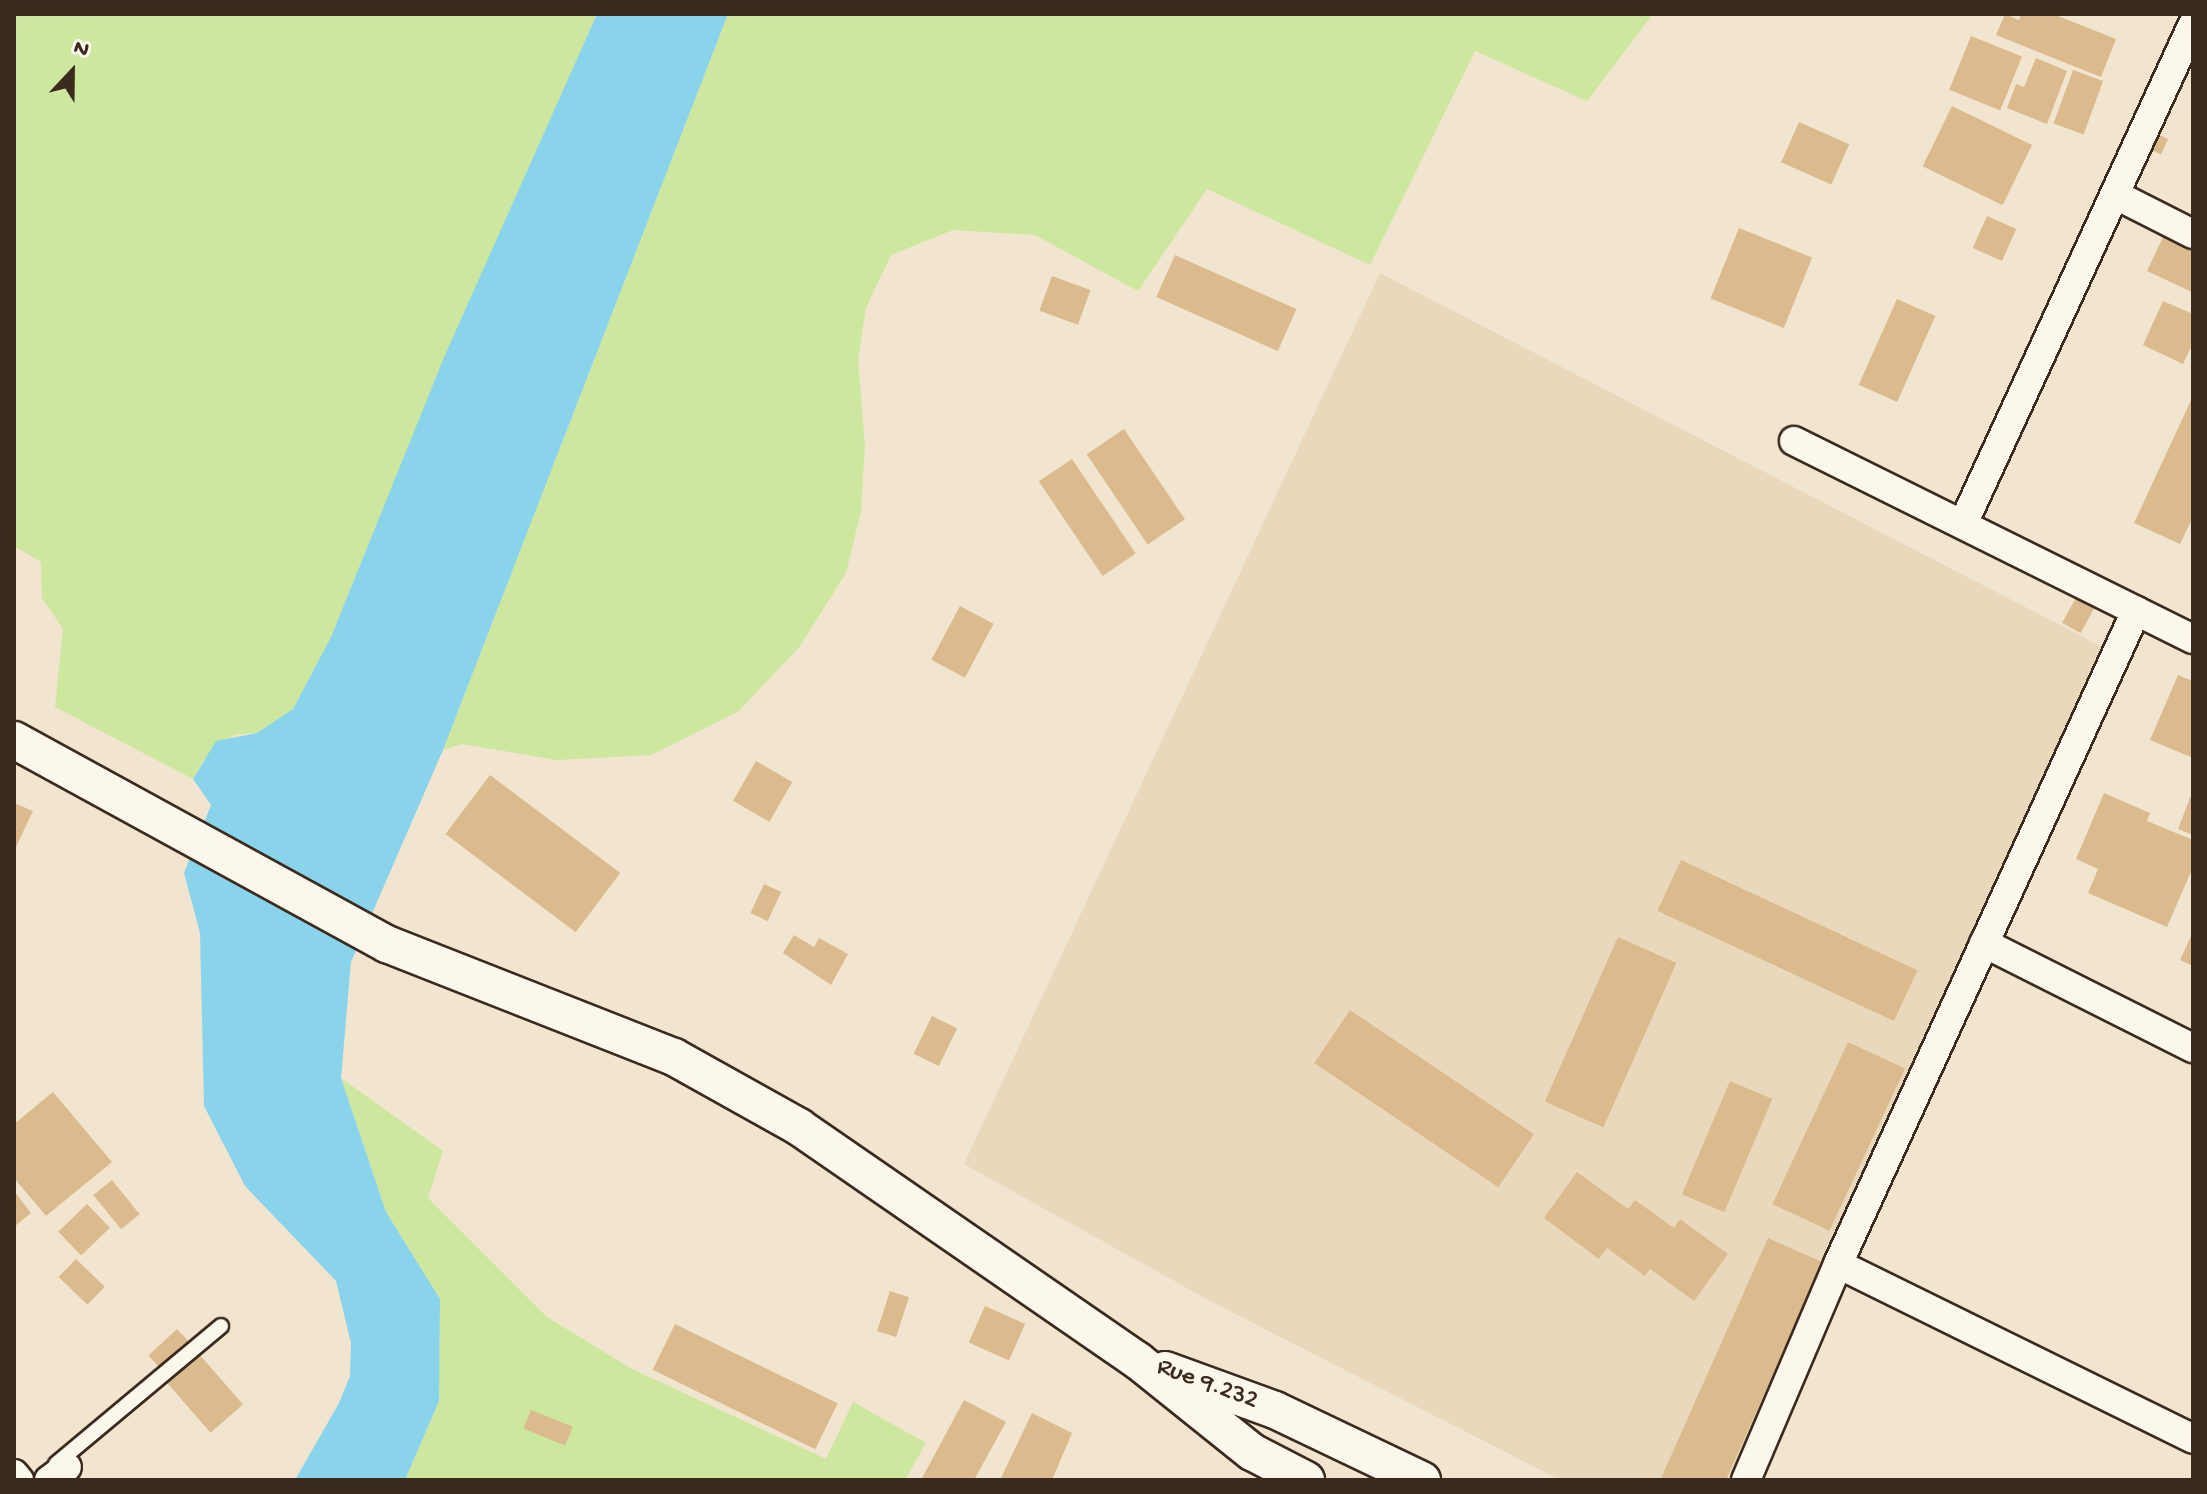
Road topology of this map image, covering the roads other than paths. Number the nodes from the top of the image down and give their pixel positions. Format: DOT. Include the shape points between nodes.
graph roads {
  1 [pos="2193,24"];
  2 [pos="2116,195"];
  3 [pos="2193,234"];
  4 [pos="1794,441"];
  5 [pos="1963,524"];
  6 [pos="2136,611"];
  7 [pos="2193,639"];
  8 [pos="14,740"];
  9 [pos="1984,943"];
  10 [pos="2193,1048"];
  11 [pos="1838,1264"];
  12 [pos="221,1326"];
  13 [pos="1137,1360"];
  14 [pos="2193,1439"];
  15 [pos="14,1474"];
  16 [pos="19,1480"];
  17 [pos="37,1480"];
  18 [pos="1306,1480"];
  19 [pos="1422,1480"];
  20 [pos="1746,1480"];
  1 -- 2 [label="street"];
  2 -- 3 [label="street"];
  2 -- 5 [label="street"];
  4 -- 5 [label="street"];
  5 -- 6 [label="street"];
  6 -- 7 [label="street"];
  6 -- 9 [label="street"];
  8 -- 13 [label="street" via="387,944 674,1057 799,1127"];
  9 -- 10 [label="street"];
  9 -- 11 [label="street"];
  11 -- 14 [label="street"];
  11 -- 20 [label="street"];
  12 -- 17 [label="lane"];
  13 -- 18 [label="street, Rue 9.232" via="1252,1452"];
  13 -- 19 [label="street, Rue 9.232" via="1275,1410"];
  15 -- 16 [label="street"];
}
